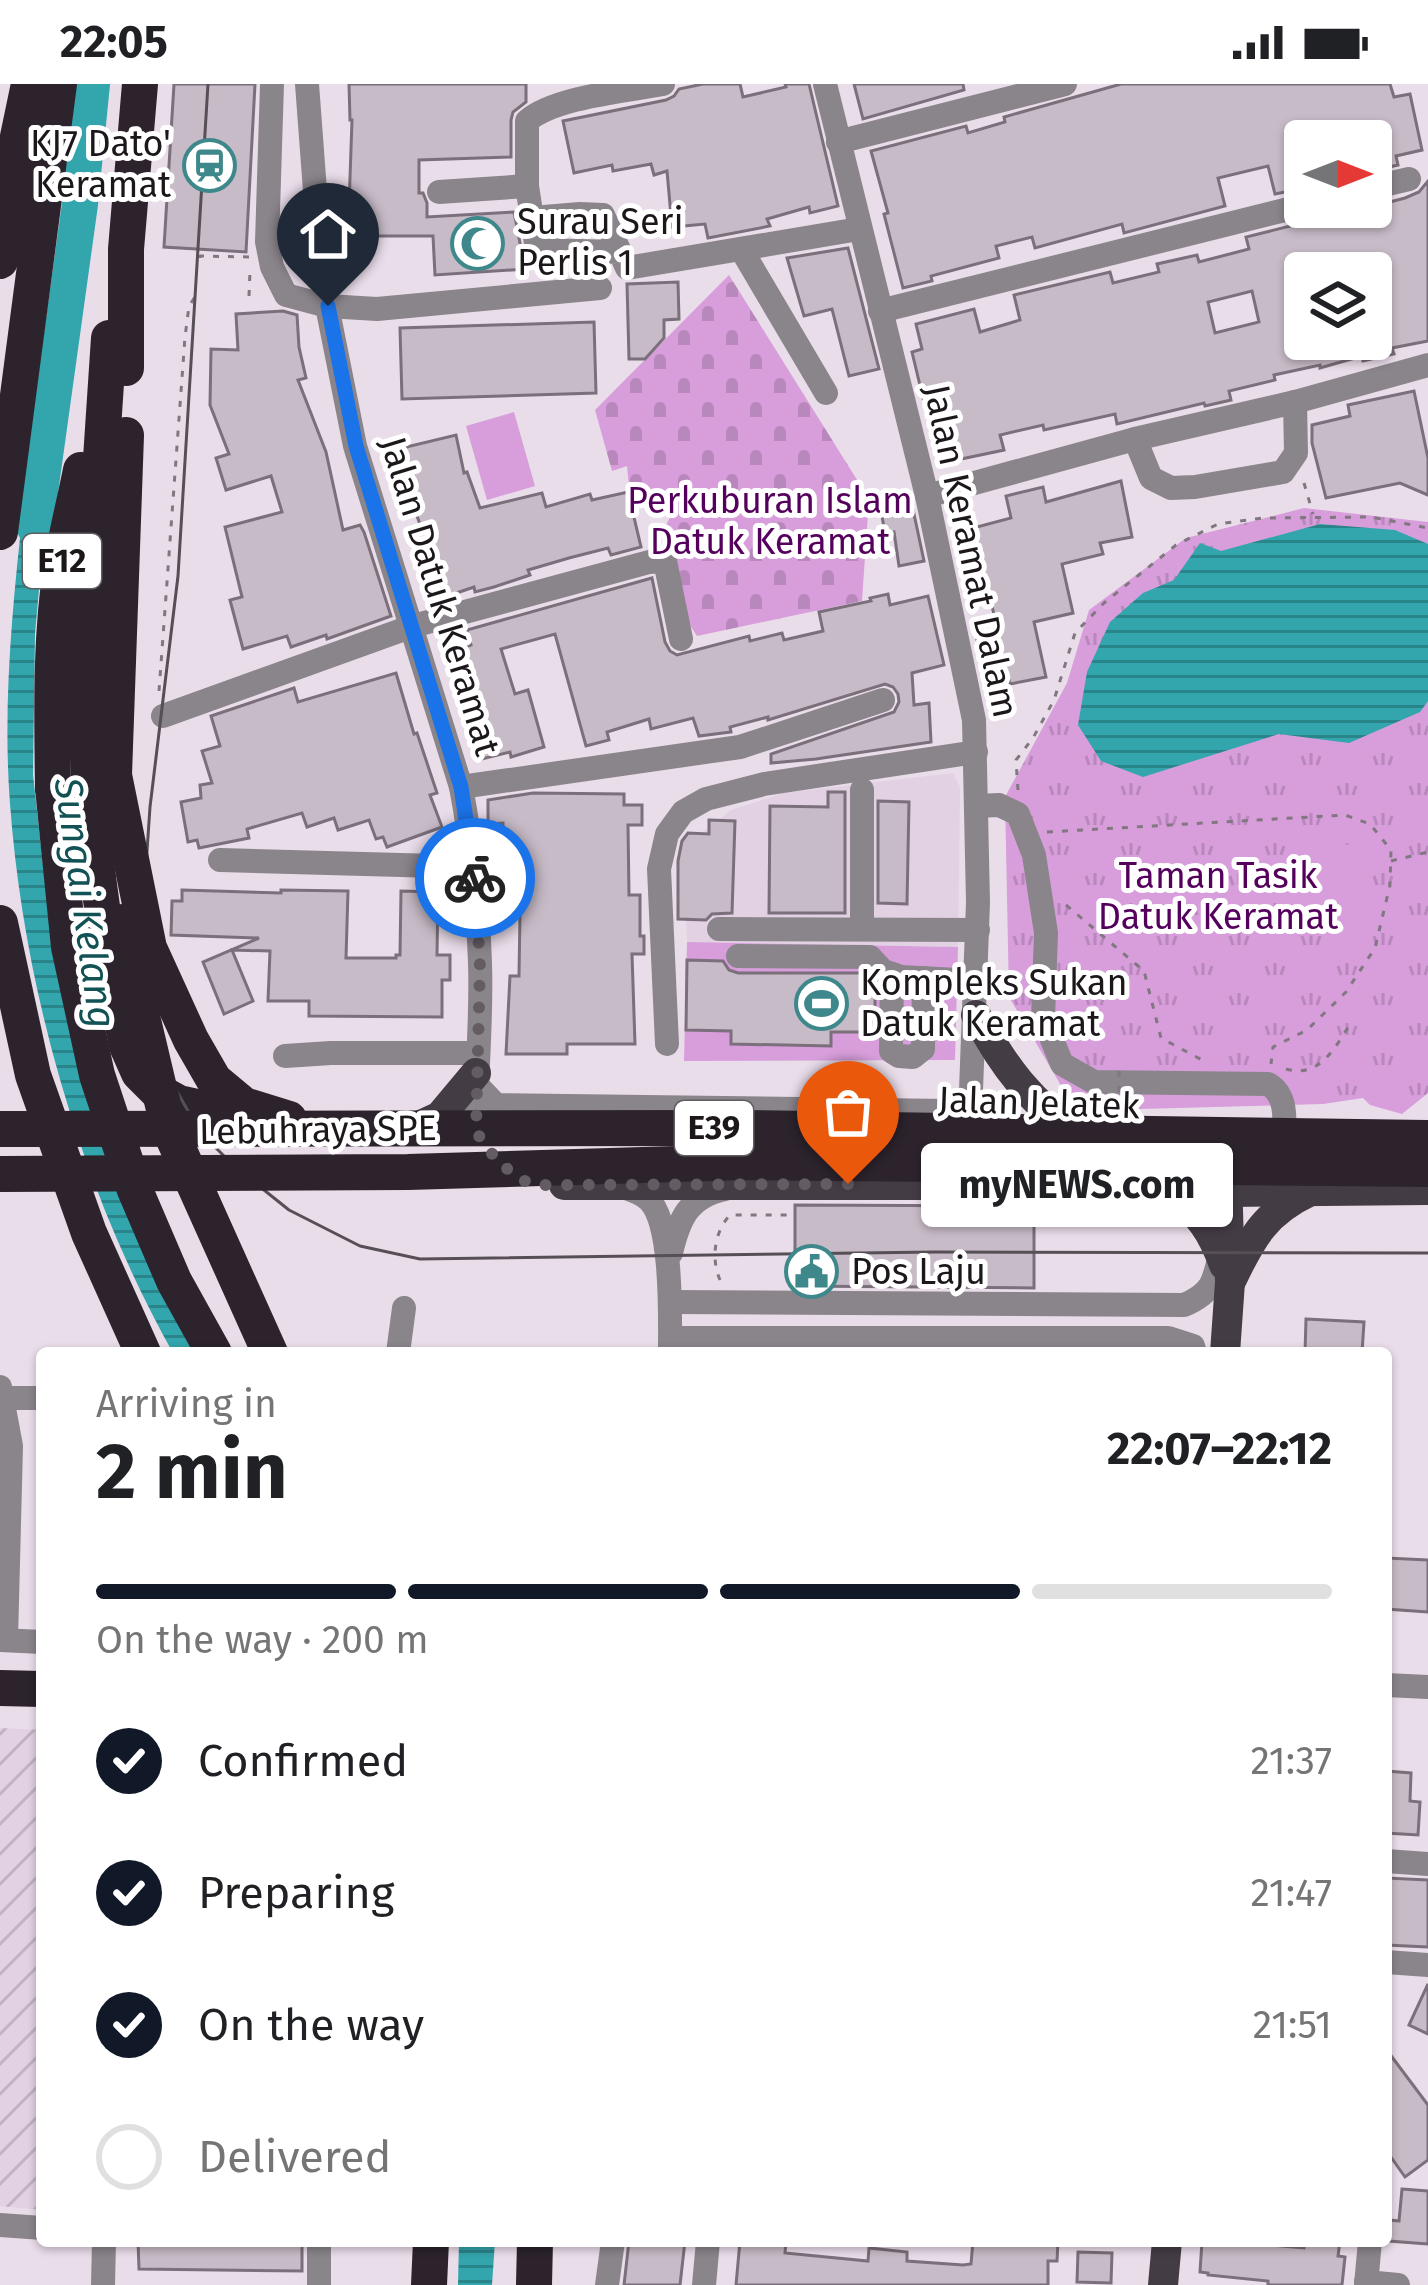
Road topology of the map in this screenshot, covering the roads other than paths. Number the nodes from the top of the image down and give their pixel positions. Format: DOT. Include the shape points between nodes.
graph roads {
  1 [pos="29,84"];
  2 [pos="59,84"];
  3 [pos="140,84"];
  4 [pos="272,84"];
  5 [pos="307,84"];
  6 [pos="539,84"];
  7 [pos="663,84"];
  8 [pos="825,84"];
  9 [pos="1065,84"];
  10 [pos="543,110"];
  11 [pos="54,136"];
  12 [pos="838,142"];
  13 [pos="1409,179"];
  14 [pos="1392,183"];
  15 [pos="527,185"];
  16 [pos="439,192"];
  17 [pos="1284,210"];
  18 [pos="532,218"];
  19 [pos="859,229"];
  20 [pos="126,249"];
  21 [pos="741,249"];
  22 [pos="624,260"];
  23 [pos="0,261"];
  24 [pos="601,288"];
  25 [pos="328,306"];
  26 [pos="880,310"];
  27 [pos="109,338"];
  28 [pos="1428,365"];
  29 [pos="0,386"];
  30 [pos="826,393"];
  31 [pos="1294,402"];
  32 [pos="1135,439"];
  33 [pos="927,496"];
  34 [pos="0,532"];
  35 [pos="413,626"];
  36 [pos="681,638"];
  37 [pos="883,700"];
  38 [pos="163,716"];
  39 [pos="740,747"];
  40 [pos="976,752"];
  41 [pos="114,775"];
  42 [pos="764,784"];
  43 [pos="461,787"];
  44 [pos="862,790"];
  45 [pos="977,806"];
  46 [pos="220,860"];
  47 [pos="474,868"];
  48 [pos="0,923"];
  49 [pos="719,929"];
  50 [pos="862,929"];
  51 [pos="978,930"];
  52 [pos="738,956"];
  53 [pos="892,974"];
  54 [pos="924,978"];
  55 [pos="976,981"];
  56 [pos="976,1015"];
  57 [pos="668,1045"];
  58 [pos="285,1056"];
  59 [pos="476,1070"];
  60 [pos="971,1093"];
  61 [pos="277,1124"];
  62 [pos="0,1127"];
  63 [pos="743,1128"];
  64 [pos="403,1131"];
  65 [pos="476,1131"];
  66 [pos="1428,1139"];
  67 [pos="969,1140"];
  68 [pos="1284,1144"];
  69 [pos="1188,1145"];
  70 [pos="1099,1146"];
  71 [pos="1428,1169"];
  72 [pos="408,1172"];
  73 [pos="0,1173"];
  74 [pos="615,1184"];
  75 [pos="745,1184"];
  76 [pos="532,1185"];
  77 [pos="967,1185"];
  78 [pos="1428,1190"];
  79 [pos="1172,1192"];
  80 [pos="1229,1192"];
  81 [pos="1309,1192"];
  82 [pos="0,1193"];
  83 [pos="668,1264"];
  84 [pos="1225,1268"];
  85 [pos="670,1302"];
  86 [pos="404,1308"];
  87 [pos="670,1346"];
  88 [pos="739,1346"];
  89 [pos="140,1347"];
  90 [pos="211,1347"];
  91 [pos="267,1347"];
  92 [pos="399,1347"];
  93 [pos="1193,1347"];
  94 [pos="1225,1347"];
  95 [pos="1,1394"];
  96 [pos="36,1397"];
  97 [pos="5,1550"];
  98 [pos="3,1640"];
  99 [pos="36,1642"];
  100 [pos="1392,1684"];
  101 [pos="1428,1687"];
  102 [pos="0,1688"];
  103 [pos="36,1689"];
  104 [pos="0,1711"];
  105 [pos="36,1712"];
  106 [pos="1392,1861"];
  107 [pos="1428,1864"];
  108 [pos="1392,1962"];
  109 [pos="1428,1965"];
  110 [pos="0,2225"];
  111 [pos="36,2228"];
  112 [pos="104,2247"];
  113 [pos="117,2247"];
  114 [pos="320,2247"];
  115 [pos="431,2247"];
  116 [pos="535,2247"];
  117 [pos="612,2247"];
  118 [pos="707,2247"];
  119 [pos="1166,2247"];
  120 [pos="1369,2247"];
  121 [pos="1366,2284"];
  122 [pos="103,2285"];
  123 [pos="117,2285"];
  124 [pos="319,2285"];
  125 [pos="429,2285"];
  126 [pos="533,2285"];
  127 [pos="607,2285"];
  128 [pos="704,2285"];
  129 [pos="1163,2285"];
  130 [pos="1398,2285"];
  1 -- 23 [label="highway"];
  2 -- 11 [label="highway, E12"];
  3 -- 20 [label="highway, E12"];
  4 -- 25 [label="street" via="272,267 286,295"];
  5 -- 25 [label="street, Jalan Datuk Keramat"];
  6 -- 10 [label="street"];
  7 -- 10 [label="street"];
  8 -- 12 [label="street, Jalan Keramat Dalam"];
  9 -- 12 [label="street"];
  10 -- 15 [label="street" via="527,121"];
  11 -- 29 [label="highway"];
  11 -- 34 [label="highway, E12"];
  12 -- 19 [label="street, Jalan Keramat Dalam"];
  13 -- 14 [label="street"];
  15 -- 16 [label="street"];
  15 -- 18 [label="street"];
  17 -- 26 [label="street"];
  18 -- 22 [label="street" via="537,250"];
  18 -- 22 [label="street" via="603,215"];
  19 -- 21 [label="street"];
  19 -- 26 [label="street, Jalan Keramat Dalam"];
  20 -- 27 [label="highway, E12"];
  20 -- 41 [label="highway"];
  21 -- 22 [label="street"];
  21 -- 30 [label="street"];
  24 -- 25 [label="street" via="377,309"];
  25 -- 35 [label="street, Jalan Datuk Keramat" via="356,446"];
  26 -- 33 [label="street, Jalan Keramat Dalam"];
  27 -- 61 [label="highway" via="85,700 92,833 127,1046 139,1073 179,1103"];
  27 -- 90 [label="highway, E12, bridge" via="56,614 53,788 69,947 135,1190"];
  28 -- 31 [label="street"];
  31 -- 32 [label="street"];
  31 -- 32 [label="street" via="1296,453 1283,472 1171,488 1151,478"];
  32 -- 33 [label="street"];
  33 -- 40 [label="street, Jalan Keramat Dalam"];
  35 -- 36 [label="street" via="664,562"];
  35 -- 38 [label="street"];
  35 -- 43 [label="street, Jalan Datuk Keramat"];
  37 -- 39 [label="street"];
  39 -- 42 [label="street"];
  39 -- 43 [label="street"];
  40 -- 42 [label="street"];
  40 -- 45 [label="street, Jalan Keramat Dalam"];
  41 -- 63 [label="highway, bridge" via="149,948 214,1080 244,1105 298,1121"];
  41 -- 91 [label="highway, bridge" via="124,937 168,1126"];
  42 -- 57 [label="street" via="706,799 667,834 659,869"];
  43 -- 47 [label="street, Jalan Datuk Keramat"];
  44 -- 50 [label="street"];
  45 -- 51 [label="street, Jalan Keramat Dalam"];
  45 -- 68 [label="street" via="1018,814 1036,867 1046,933 1043,1018 1062,1064 1094,1082 1268,1084 1282,1098"];
  46 -- 47 [label="street"];
  47 -- 59 [label="street, Jalan Datuk Keramat"];
  48 -- 89 [label="highway, bridge" via="33,1076 88,1233"];
  49 -- 50 [label="street"];
  50 -- 51 [label="street"];
  51 -- 55 [label="street, Jalan Keramat Dalam"];
  52 -- 53 [label="street" via="870,957"];
  53 -- 54 [label="street"];
  53 -- 54 [label="street" via="891,1051 899,1056 922,1049"];
  54 -- 55 [label="street"];
  55 -- 56 [label="street, Jalan Keramat Dalam"];
  56 -- 60 [label="street, Jalan Keramat Dalam"];
  56 -- 70 [label="main road" via="1024,1090"];
  58 -- 59 [label="street" via="331,1052"];
  59 -- 60 [label="street" via="496,1105 948,1111"];
  59 -- 64 [label="main road" via="440,1116"];
  59 -- 65 [label="street, Jalan Datuk Keramat"];
  60 -- 67 [label="street, Jalan Keramat Dalam"];
  61 -- 62 [label="main road, Jalan Jelatek, bridge"];
  61 -- 64 [label="main road, Jalan Jelatek"];
  62 -- 63 [label="highway, Lebuhraya SPE / E39, bridge"];
  63 -- 66 [label="highway, Lebuhraya SPE / E39, bridge"];
  64 -- 65 [label="main road, Jalan Jelatek"];
  65 -- 67 [label="main road, Jalan Jelatek"];
  65 -- 76 [label="main road" via="507,1172"];
  66 -- 68 [label="main road, Jalan Jelatek"];
  67 -- 70 [label="main road, Jalan Jelatek"];
  67 -- 77 [label="street, Jalan Keramat Dalam"];
  68 -- 69 [label="main road, Jalan Jelatek"];
  69 -- 70 [label="main road, Jalan Jelatek"];
  69 -- 80 [label="main road" via="1219,1161"];
  71 -- 72 [label="highway, Lebuhraya SPE / E39, bridge" via="744,1162"];
  72 -- 73 [label="highway, Lebuhraya SPE / E39, bridge"];
  72 -- 82 [label="highway, bridge"];
  73 -- 76 [label="main road, bridge"];
  74 -- 75 [label="main road"];
  74 -- 76 [label="main road"];
  74 -- 83 [label="street" via="656,1210"];
  75 -- 77 [label="main road"];
  75 -- 83 [label="street" via="710,1192 684,1211"];
  77 -- 79 [label="main road"];
  78 -- 81 [label="main road"];
  79 -- 80 [label="main road"];
  79 -- 84 [label="main road" via="1202,1218"];
  80 -- 81 [label="main road"];
  80 -- 84 [label="main road"];
  81 -- 84 [label="main road" via="1268,1217"];
  83 -- 85 [label="street"];
  84 -- 85 [label="street" via="1203,1297 1184,1305"];
  84 -- 94 [label="main road"];
  85 -- 87 [label="street"];
  86 -- 92 [label="street"];
  87 -- 88 [label="street"];
  88 -- 93 [label="street" via="1168,1338"];
  95 -- 96 [label="street"];
  95 -- 97 [label="street" via="10,1446"];
  97 -- 98 [label="street"];
  98 -- 99 [label="street"];
  100 -- 101 [label="street"];
  102 -- 103 [label="highway"];
  104 -- 105 [label="highway"];
  106 -- 107 [label="street"];
  108 -- 109 [label="street"];
  110 -- 111 [label="street"];
  112 -- 122 [label="street"];
  113 -- 123 [label="street"];
  114 -- 124 [label="street"];
  115 -- 125 [label="highway"];
  116 -- 126 [label="highway"];
  117 -- 127 [label="street"];
  118 -- 128 [label="street"];
  119 -- 129 [label="main road"];
  120 -- 121 [label="street"];
  121 -- 130 [label="street"];
}
